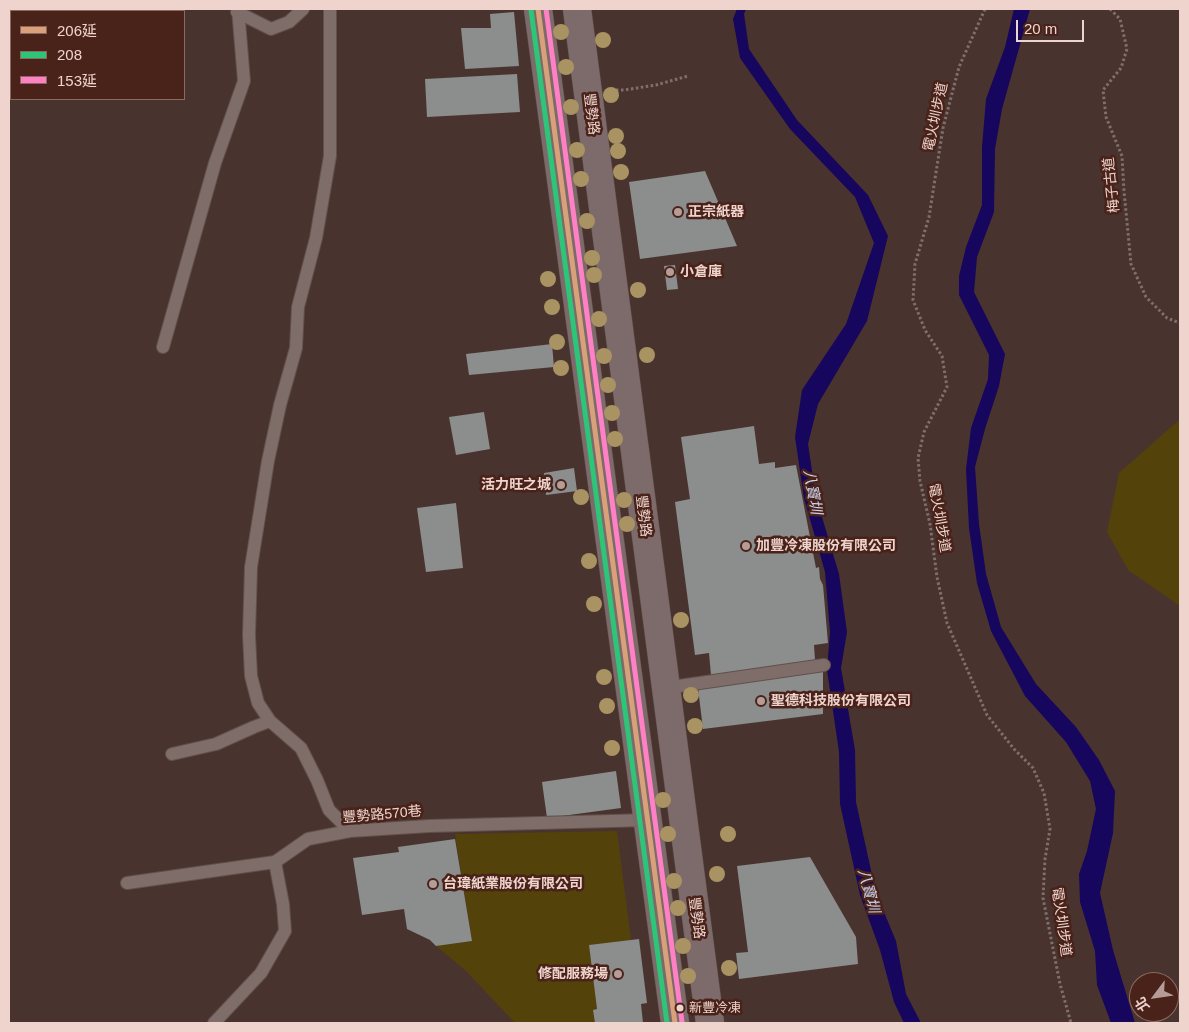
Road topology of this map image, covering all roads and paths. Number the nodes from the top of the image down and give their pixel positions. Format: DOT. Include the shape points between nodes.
graph roads {
  1 [pos="303,9"];
  2 [pos="330,9"];
  3 [pos="538,9"];
  4 [pos="577,9"];
  5 [pos="985,9"];
  6 [pos="1110,9"];
  7 [pos="238,10"];
  8 [pos="688,76"];
  9 [pos="610,90"];
  10 [pos="1180,323"];
  11 [pos="163,347"];
  12 [pos="824,665"];
  13 [pos="665,688"];
  14 [pos="270,722"];
  15 [pos="172,754"];
  16 [pos="648,820"];
  17 [pos="350,831"];
  18 [pos="275,862"];
  19 [pos="127,883"];
  20 [pos="214,1023"];
  21 [pos="675,1023"];
  22 [pos="710,1023"];
  23 [pos="1071,1023"];
  1 -- 7 [label="lane" via="289,22 271,29"];
  2 -- 14 [label="lane" via="330,156 316,238 298,307 296,348 274,433 250,567 251,676 258,702"];
  3 -- 16 [label="main road"];
  4 -- 13 [label="main road, 豐勢路"];
  5 -- 23 [label="path, 電火圳步道" via="959,67 942,128 929,217 915,264 913,300 924,330 942,356 948,387 924,432 918,458 947,623 987,715 1033,768 1044,793 1050,829 1043,898"];
  6 -- 10 [label="path, 梅子古道" via="1120,19 1127,49 1121,68 1103,90 1106,117 1122,156 1131,264 1146,298 1167,318"];
  7 -- 11 [label="lane" via="244,81 215,163"];
  8 -- 9 [label="path" via="656,85"];
  12 -- 13 [label="lane"];
  13 -- 22 [label="main road, 豐勢路"];
  14 -- 15 [label="lane" via="216,744"];
  14 -- 17 [label="lane" via="301,748 329,810"];
  16 -- 17 [label="lane, 豐勢路570巷"];
  16 -- 21 [label="main road"];
  17 -- 18 [label="lane, 豐勢路570巷" via="308,839"];
  18 -- 19 [label="lane, 豐勢路570巷"];
  18 -- 20 [label="lane" via="285,931 261,973"];
}
